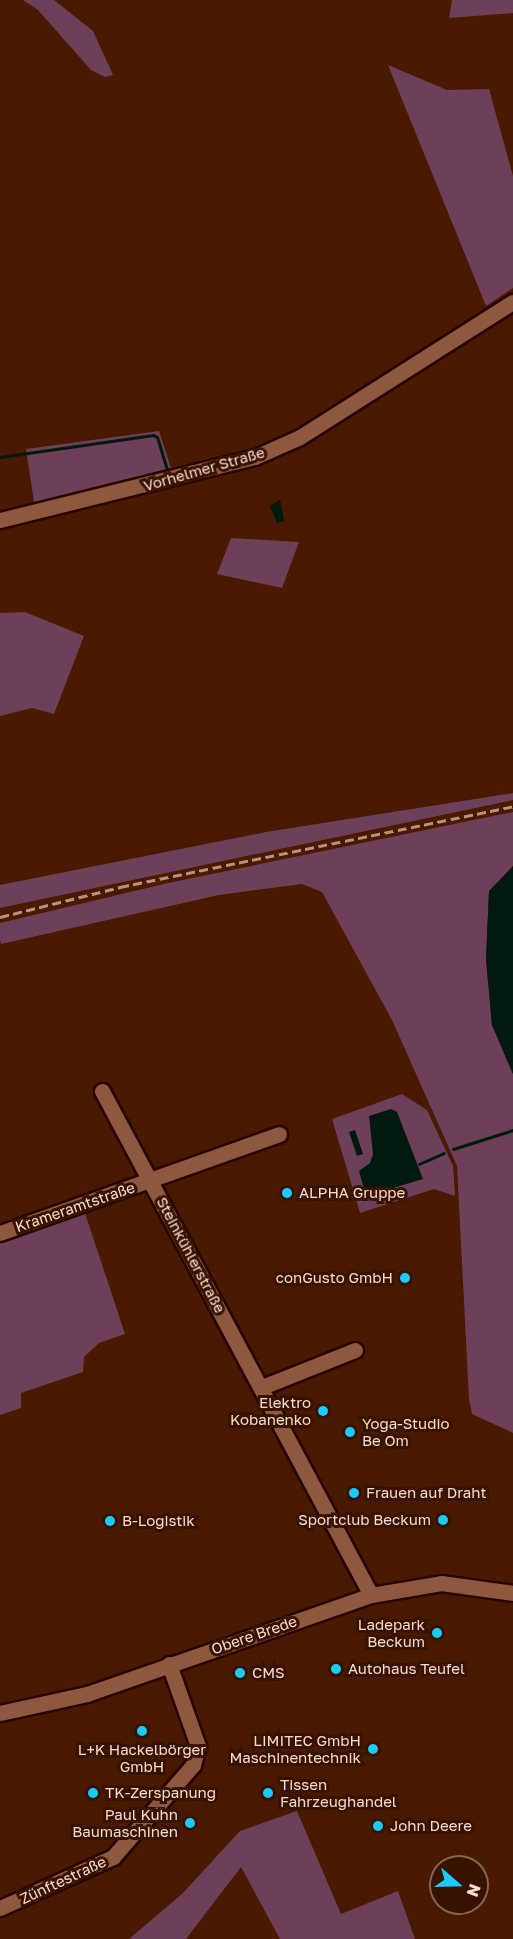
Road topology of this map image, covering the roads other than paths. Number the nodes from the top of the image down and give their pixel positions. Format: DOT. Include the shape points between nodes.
graph roads {
  1 [pos="513,302"];
  2 [pos="0,520"];
  3 [pos="102,1091"];
  4 [pos="279,1134"];
  5 [pos="151,1181"];
  6 [pos="0,1233"];
  7 [pos="355,1350"];
  8 [pos="262,1387"];
  9 [pos="513,1593"];
  10 [pos="370,1595"];
  11 [pos="169,1664"];
  12 [pos="0,1713"];
  13 [pos="0,1908"];
  1 -- 2 [label="street, Vorhelmer Straße" via="300,437 255,457"];
  3 -- 5 [label="street"];
  4 -- 5 [label="street, Steinkühlerstraße"];
  5 -- 6 [label="street, Krameramtstraße"];
  5 -- 8 [label="street, Steinkühlerstraße"];
  7 -- 8 [label="street"];
  8 -- 10 [label="street, Steinkühlerstraße"];
  9 -- 10 [label="street, Obere Brede" via="441,1583"];
  10 -- 11 [label="street, Obere Brede"];
  11 -- 12 [label="street, Obere Brede" via="52,1704"];
  11 -- 13 [label="street, Zünftestraße" via="198,1746 193,1765 113,1857"];
}
